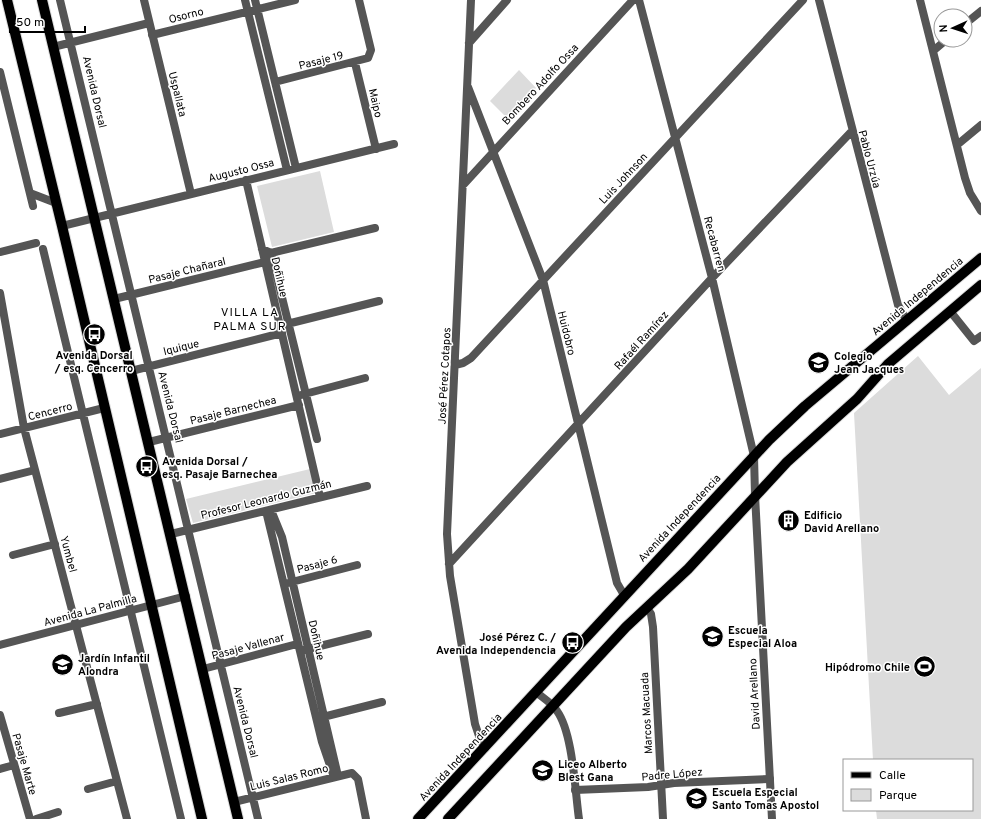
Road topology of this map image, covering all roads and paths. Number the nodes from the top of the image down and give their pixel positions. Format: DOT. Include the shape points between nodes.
graph roads {
  1 [pos="7,0"];
  2 [pos="42,0"];
  3 [pos="60,0"];
  4 [pos="144,0"];
  5 [pos="245,0"];
  6 [pos="255,0"];
  7 [pos="295,0"];
  8 [pos="359,0"];
  9 [pos="470,0"];
  10 [pos="507,0"];
  11 [pos="633,0"];
  12 [pos="639,0"];
  13 [pos="803,0"];
  14 [pos="819,0"];
  15 [pos="920,0"];
  16 [pos="257,9"];
  17 [pos="248,11"];
  18 [pos="981,11"];
  19 [pos="973,18"];
  20 [pos="149,23"];
  21 [pos="152,35"];
  22 [pos="70,43"];
  23 [pos="469,43"];
  24 [pos="54,47"];
  25 [pos="937,48"];
  26 [pos="933,51"];
  27 [pos="355,63"];
  28 [pos="0,72"];
  29 [pos="275,82"];
  30 [pos="467,83"];
  31 [pos="981,125"];
  32 [pos="852,131"];
  33 [pos="676,137"];
  34 [pos="394,144"];
  35 [pos="957,145"];
  36 [pos="376,149"];
  37 [pos="493,152"];
  38 [pos="296,168"];
  39 [pos="287,170"];
  40 [pos="246,180"];
  41 [pos="464,184"];
  42 [pos="30,193"];
  43 [pos="191,194"];
  44 [pos="56,203"];
  45 [pos="33,206"];
  46 [pos="981,211"];
  47 [pos="111,213"];
  48 [pos="94,217"];
  49 [pos="62,226"];
  50 [pos="375,228"];
  51 [pos="36,243"];
  52 [pos="43,248"];
  53 [pos="262,249"];
  54 [pos="0,252"];
  55 [pos="271,253"];
  56 [pos="981,258"];
  57 [pos="266,262"];
  58 [pos="712,278"];
  59 [pos="543,280"];
  60 [pos="981,285"];
  61 [pos="0,293"];
  62 [pos="130,295"];
  63 [pos="114,299"];
  64 [pos="379,300"];
  65 [pos="950,311"];
  66 [pos="907,321"];
  67 [pos="284,327"];
  68 [pos="978,338"];
  69 [pos="455,365"];
  70 [pos="149,366"];
  71 [pos="132,371"];
  72 [pos="364,378"];
  73 [pos="306,394"];
  74 [pos="297,396"];
  75 [pos="298,405"];
  76 [pos="104,408"];
  77 [pos="84,414"];
  78 [pos="578,425"];
  79 [pos="24,428"];
  80 [pos="0,434"];
  81 [pos="166,438"];
  82 [pos="317,439"];
  83 [pos="149,442"];
  84 [pos="754,456"];
  85 [pos="35,470"];
  86 [pos="0,478"];
  87 [pos="367,486"];
  88 [pos="754,496"];
  89 [pos="320,498"];
  90 [pos="268,510"];
  91 [pos="188,530"];
  92 [pos="171,534"];
  93 [pos="55,544"];
  94 [pos="13,554"];
  95 [pos="449,564"];
  96 [pos="357,565"];
  97 [pos="292,582"];
  98 [pos="283,585"];
  99 [pos="624,595"];
  100 [pos="186,596"];
  101 [pos="152,605"];
  102 [pos="647,608"];
  103 [pos="131,611"];
  104 [pos="76,625"];
  105 [pos="368,634"];
  106 [pos="0,645"];
  107 [pos="298,648"];
  108 [pos="308,649"];
  109 [pos="220,664"];
  110 [pos="203,669"];
  111 [pos="536,692"];
  112 [pos="382,702"];
  113 [pos="97,704"];
  114 [pos="553,706"];
  115 [pos="60,713"];
  116 [pos="0,715"];
  117 [pos="320,718"];
  118 [pos="485,748"];
  119 [pos="14,765"];
  120 [pos="0,769"];
  121 [pos="336,776"];
  122 [pos="770,779"];
  123 [pos="117,781"];
  124 [pos="661,785"];
  125 [pos="88,789"];
  126 [pos="575,790"];
  127 [pos="252,797"];
  128 [pos="234,802"];
  129 [pos="58,812"];
  130 [pos="30,819"];
  131 [pos="36,819"];
  132 [pos="127,819"];
  133 [pos="181,819"];
  134 [pos="202,819"];
  135 [pos="238,819"];
  136 [pos="258,819"];
  137 [pos="366,819"];
  138 [pos="418,819"];
  139 [pos="448,819"];
  140 [pos="579,819"];
  141 [pos="663,819"];
  142 [pos="772,819"];
  1 -- 44 [label="main road"];
  2 -- 24 [label="main road"];
  3 -- 22 [label="street, Avenida Dorsal"];
  4 -- 20 [label="street, Uspallata"];
  5 -- 17 [label="street"];
  6 -- 16 [label="street"];
  7 -- 16 [label="street, Osorno"];
  8 -- 27 [label="street, Pasaje 19" via="371,50 367,59"];
  9 -- 23 [label="street, José Pérez Cotapos"];
  10 -- 23 [label="street"];
  11 -- 37 [label="street, Bombero Adolfo Ossa"];
  12 -- 33 [label="street, Recabarren"];
  13 -- 33 [label="street, Luis Johnson"];
  14 -- 32 [label="street, Pablo Urzúa"];
  15 -- 26 [label="street"];
  16 -- 17 [label="street, Osorno"];
  16 -- 29 [label="street"];
  17 -- 21 [label="street, Osorno"];
  17 -- 39 [label="street"];
  18 -- 19 [label="street"];
  20 -- 21 [label="street, Uspallata"];
  20 -- 22 [label="street"];
  21 -- 43 [label="street, Uspallata"];
  22 -- 24 [label="street"];
  22 -- 47 [label="street, Avenida Dorsal"];
  23 -- 30 [label="street, José Pérez Cotapos"];
  24 -- 48 [label="main road"];
  25 -- 26 [label="street"];
  26 -- 35 [label="street"];
  27 -- 29 [label="street, Pasaje 19"];
  27 -- 36 [label="street, Maipo"];
  28 -- 42 [label="street"];
  29 -- 38 [label="street"];
  30 -- 37 [label="street, Huidobro"];
  30 -- 41 [label="street, José Pérez Cotapos"];
  31 -- 35 [label="street"];
  32 -- 58 [label="street, Rafaél Ramírez"];
  32 -- 66 [label="street, Pablo Urzúa" via="898,305"];
  33 -- 58 [label="street, Recabarren"];
  33 -- 59 [label="street, Luis Johnson"];
  34 -- 36 [label="street, Augusto Ossa"];
  35 -- 46 [label="street" via="970,193"];
  36 -- 38 [label="street, Augusto Ossa"];
  37 -- 41 [label="street, Bombero Adolfo Ossa"];
  37 -- 59 [label="street, Huidobro"];
  38 -- 39 [label="street, Augusto Ossa"];
  39 -- 40 [label="street, Augusto Ossa"];
  40 -- 43 [label="street, Augusto Ossa"];
  40 -- 53 [label="street, Doñihue"];
  41 -- 69 [label="street, José Pérez Cotapos"];
  42 -- 44 [label="street"];
  42 -- 45 [label="street"];
  43 -- 47 [label="street, Augusto Ossa"];
  44 -- 49 [label="main road"];
  47 -- 48 [label="street, Augusto Ossa"];
  47 -- 62 [label="street, Avenida Dorsal"];
  48 -- 49 [label="street, Augusto Ossa"];
  48 -- 63 [label="main road"];
  49 -- 76 [label="main road"];
  50 -- 55 [label="street"];
  51 -- 54 [label="street"];
  52 -- 77 [label="street"];
  53 -- 55 [label="street, Doñihue"];
  53 -- 57 [label="street, Doñihue"];
  55 -- 67 [label="street, Doñihue"];
  56 -- 66 [label="main road, Avenida Independencia"];
  57 -- 62 [label="street, Pasaje Chañaral"];
  57 -- 67 [label="street, Doñihue"];
  58 -- 78 [label="street, Rafaél Ramírez"];
  58 -- 84 [label="street, Recabarren"];
  59 -- 69 [label="street, Luis Johnson" via="470,358"];
  59 -- 78 [label="street, Huidobro"];
  60 -- 65 [label="main road"];
  61 -- 79 [label="street, Yumbel"];
  62 -- 63 [label="street, Pasaje Chañaral"];
  62 -- 70 [label="street, Avenida Dorsal"];
  63 -- 71 [label="main road"];
  64 -- 67 [label="street, Iquique"];
  65 -- 68 [label="street"];
  65 -- 88 [label="main road" via="888,364 857,399 787,462"];
  66 -- 84 [label="main road, Avenida Independencia" via="805,406"];
  67 -- 70 [label="street, Iquique"];
  67 -- 73 [label="street, Doñihue"];
  67 -- 74 [label="street, Doñihue"];
  69 -- 95 [label="street, José Pérez Cotapos" via="448,517"];
  70 -- 71 [label="street, Iquique"];
  70 -- 81 [label="street, Avenida Dorsal"];
  71 -- 83 [label="main road"];
  72 -- 73 [label="street"];
  73 -- 74 [label="street"];
  73 -- 82 [label="street, Doñihue"];
  74 -- 75 [label="street, Doñihue"];
  75 -- 81 [label="street, Pasaje Barnechea"];
  75 -- 89 [label="street, Doñihue"];
  76 -- 77 [label="street, Cencerro"];
  76 -- 101 [label="main road"];
  77 -- 79 [label="street, Cencerro"];
  77 -- 103 [label="street"];
  78 -- 95 [label="street, Rafaél Ramírez"];
  78 -- 99 [label="street, Huidobro" via="617,583"];
  79 -- 80 [label="street, Cencerro"];
  79 -- 85 [label="street, Yumbel"];
  81 -- 83 [label="street, Pasaje Barnechea"];
  81 -- 91 [label="street, Avenida Dorsal"];
  83 -- 92 [label="main road"];
  84 -- 88 [label="street, Recabarren"];
  84 -- 99 [label="main road, Avenida Independencia"];
  85 -- 86 [label="street"];
  85 -- 93 [label="street, Yumbel"];
  87 -- 89 [label="street, Profesor Leonardo Guzmán"];
  88 -- 102 [label="main road" via="688,569"];
  88 -- 122 [label="street, David Arellano"];
  89 -- 90 [label="street, Profesor Leonardo Guzmán"];
  90 -- 91 [label="street, Profesor Leonardo Guzmán"];
  90 -- 97 [label="street, Doñihue" via="282,537"];
  90 -- 98 [label="street, Doñihue"];
  91 -- 92 [label="street, Profesor Leonardo Guzmán"];
  91 -- 109 [label="street, Avenida Dorsal"];
  92 -- 100 [label="main road"];
  93 -- 94 [label="street"];
  93 -- 104 [label="street, Yumbel"];
  95 -- 118 [label="street, José Pérez Cotapos" via="476,724"];
  96 -- 97 [label="street, Pasaje 6"];
  97 -- 98 [label="street, Pasaje 6"];
  97 -- 108 [label="street, Doñihue"];
  98 -- 107 [label="street, Doñihue"];
  99 -- 111 [label="main road, Avenida Independencia"];
  100 -- 101 [label="street, Avenida La Palmilla"];
  100 -- 110 [label="main road"];
  101 -- 103 [label="street, Avenida La Palmilla"];
  101 -- 134 [label="main road"];
  102 -- 114 [label="main road" via="626,627"];
  102 -- 124 [label="street, Marcos Macuada" via="652,620"];
  103 -- 104 [label="street, Avenida La Palmilla"];
  103 -- 133 [label="street"];
  104 -- 106 [label="street, Avenida La Palmilla"];
  104 -- 113 [label="street, Yumbel"];
  105 -- 108 [label="street, Pasaje Vallenar"];
  107 -- 108 [label="street, Pasaje Vallenar"];
  107 -- 109 [label="street, Pasaje Vallenar"];
  107 -- 117 [label="street, Doñihue"];
  108 -- 117 [label="street, Doñihue"];
  109 -- 110 [label="street, Pasaje Vallenar"];
  109 -- 127 [label="street, Avenida Dorsal"];
  110 -- 128 [label="main road"];
  111 -- 114 [label="street"];
  111 -- 118 [label="main road, Avenida Independencia"];
  112 -- 117 [label="street"];
  113 -- 115 [label="street"];
  113 -- 123 [label="street, Yumbel"];
  114 -- 126 [label="street" via="558,711 568,741"];
  114 -- 139 [label="main road"];
  116 -- 119 [label="street, Pasaje Marte"];
  117 -- 121 [label="street, Doñihue"];
  118 -- 138 [label="main road, Avenida Independencia"];
  119 -- 120 [label="street"];
  119 -- 130 [label="street, Pasaje Marte"];
  121 -- 127 [label="street, Luis Salas Romo"];
  121 -- 137 [label="street, Luis Salas Romo" via="349,773 357,777"];
  122 -- 124 [label="street, Padre López"];
  122 -- 142 [label="street, David Arellano"];
  123 -- 125 [label="street"];
  123 -- 132 [label="street, Yumbel"];
  124 -- 126 [label="street, Padre López"];
  124 -- 141 [label="street, Marcos Macuada"];
  126 -- 140 [label="street"];
  127 -- 128 [label="street, Luis Salas Romo"];
  127 -- 136 [label="street, Avenida Dorsal"];
  128 -- 135 [label="main road"];
  129 -- 131 [label="street"];
}
